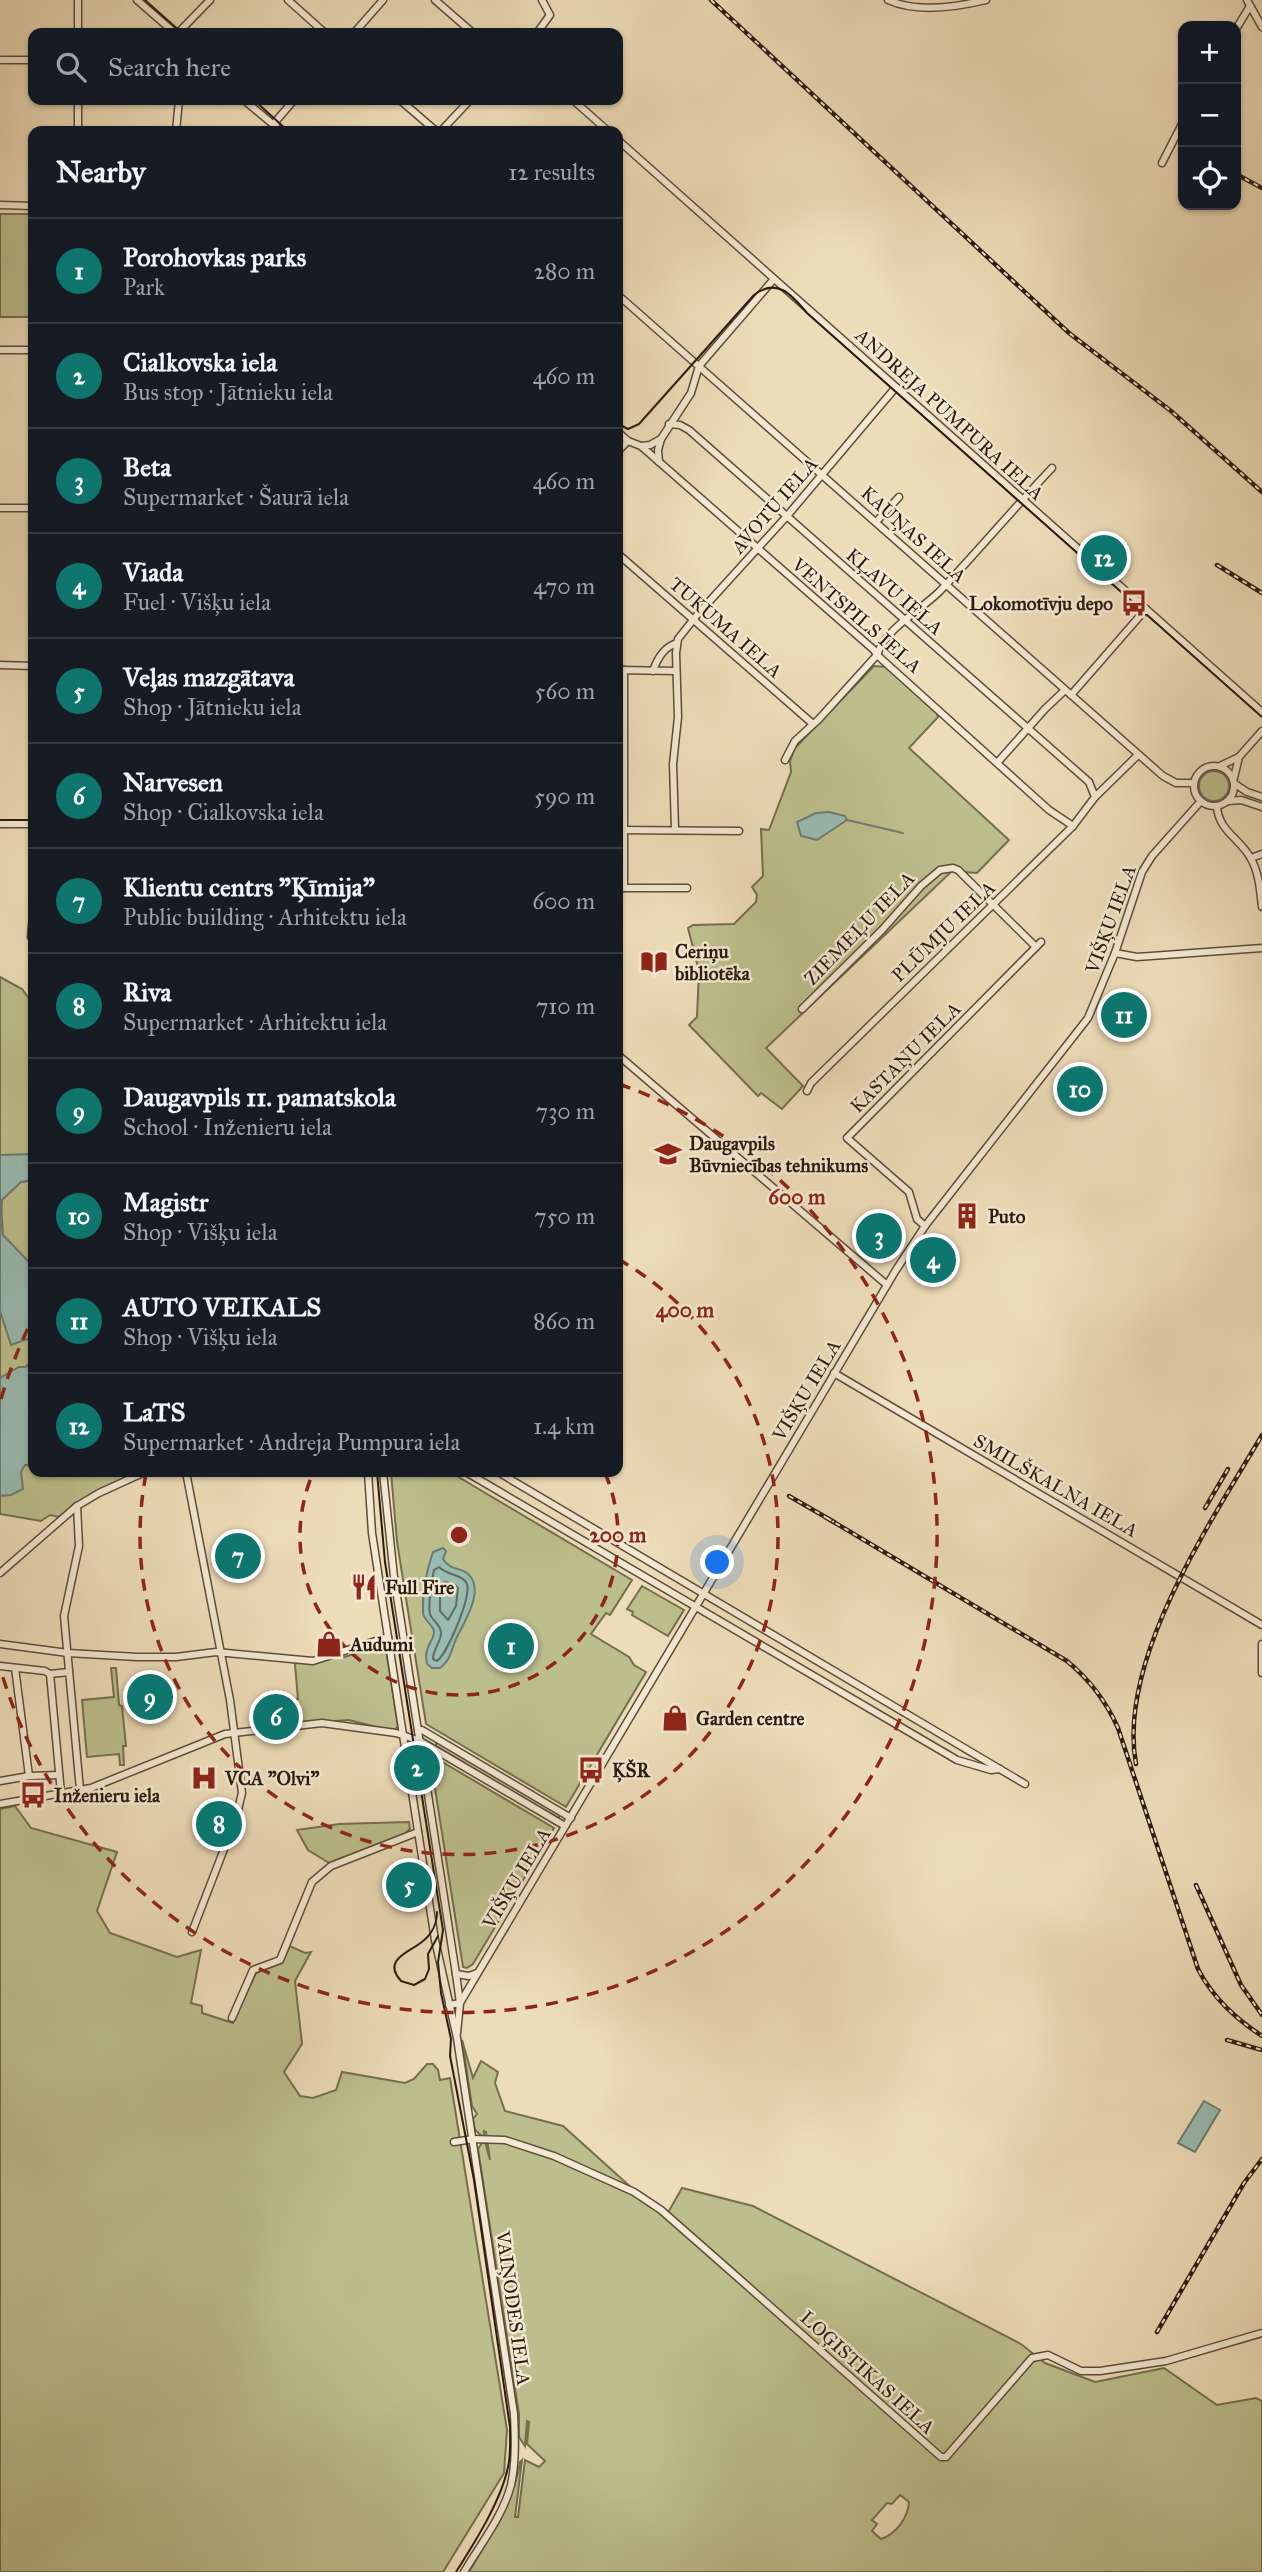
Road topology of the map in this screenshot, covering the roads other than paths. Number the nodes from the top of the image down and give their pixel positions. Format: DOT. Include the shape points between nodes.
graph roads {
  1 [pos="78,0"];
  2 [pos="137,0"];
  3 [pos="210,0"];
  4 [pos="288,0"];
  5 [pos="383,0"];
  6 [pos="435,0"];
  7 [pos="542,0"];
  8 [pos="888,0"];
  9 [pos="986,0"];
  10 [pos="960,2"];
  11 [pos="1249,3"];
  12 [pos="1240,21"];
  13 [pos="1262,27"];
  14 [pos="78,28"];
  15 [pos="171,28"];
  16 [pos="180,28"];
  17 [pos="319,28"];
  18 [pos="358,28"];
  19 [pos="467,28"];
  20 [pos="541,28"];
  21 [pos="0,60"];
  22 [pos="28,60"];
  23 [pos="78,105"];
  24 [pos="178,105"];
  25 [pos="250,105"];
  26 [pos="290,105"];
  27 [pos="406,105"];
  28 [pos="465,105"];
  29 [pos="579,105"];
  30 [pos="78,126"];
  31 [pos="176,126"];
  32 [pos="273,126"];
  33 [pos="277,126"];
  34 [pos="433,126"];
  35 [pos="444,126"];
  36 [pos="602,126"];
  37 [pos="1178,132"];
  38 [pos="623,144"];
  39 [pos="1162,163"];
  40 [pos="0,205"];
  41 [pos="28,205"];
  42 [pos="774,279"];
  43 [pos="623,299"];
  44 [pos="0,350"];
  45 [pos="28,350"];
  46 [pos="699,366"];
  47 [pos="896,387"];
  48 [pos="669,425"];
  49 [pos="623,437"];
  50 [pos="662,439"];
  51 [pos="628,442"];
  52 [pos="623,446"];
  53 [pos="641,446"];
  54 [pos="659,462"];
  55 [pos="1052,468"];
  56 [pos="822,474"];
  57 [pos="899,497"];
  58 [pos="1022,500"];
  59 [pos="0,508"];
  60 [pos="28,508"];
  61 [pos="787,516"];
  62 [pos="876,522"];
  63 [pos="757,549"];
  64 [pos="623,558"];
  65 [pos="946,584"];
  66 [pos="1146,609"];
  67 [pos="693,619"];
  68 [pos="905,621"];
  69 [pos="677,643"];
  70 [pos="877,655"];
  71 [pos="0,665"];
  72 [pos="28,666"];
  73 [pos="623,670"];
  74 [pos="653,671"];
  75 [pos="676,671"];
  76 [pos="1068,693"];
  77 [pos="1262,712"];
  78 [pos="813,724"];
  79 [pos="1027,728"];
  80 [pos="1262,732"];
  81 [pos="1138,755"];
  82 [pos="1239,757"];
  83 [pos="785,760"];
  84 [pos="997,763"];
  85 [pos="1220,766"];
  86 [pos="1234,782"];
  87 [pos="1194,783"];
  88 [pos="1094,794"];
  89 [pos="1262,797"];
  90 [pos="1200,801"];
  91 [pos="1227,802"];
  92 [pos="1217,806"];
  93 [pos="1262,807"];
  94 [pos="0,824"];
  95 [pos="28,824"];
  96 [pos="1073,826"];
  97 [pos="675,829"];
  98 [pos="623,830"];
  99 [pos="739,831"];
  100 [pos="1262,854"];
  101 [pos="1251,858"];
  102 [pos="623,888"];
  103 [pos="687,888"];
  104 [pos="992,905"];
  105 [pos="1262,907"];
  106 [pos="1262,948"];
  107 [pos="1115,953"];
  108 [pos="802,1009"];
  109 [pos="623,1059"];
  110 [pos="807,1091"];
  111 [pos="925,1226"];
  112 [pos="887,1285"];
  113 [pos="834,1373"];
  114 [pos="133,1477"];
  115 [pos="187,1477"];
  116 [pos="368,1477"];
  117 [pos="384,1477"];
  118 [pos="474,1477"];
  119 [pos="506,1477"];
  120 [pos="77,1506"];
  121 [pos="0,1573"];
  122 [pos="704,1594"];
  123 [pos="696,1608"];
  124 [pos="1262,1625"];
  125 [pos="388,1637"];
  126 [pos="0,1644"];
  127 [pos="1262,1644"];
  128 [pos="790,1646"];
  129 [pos="68,1653"];
  130 [pos="221,1653"];
  131 [pos="783,1658"];
  132 [pos="0,1666"];
  133 [pos="15,1668"];
  134 [pos="69,1672"];
  135 [pos="1262,1672"];
  136 [pos="50,1674"];
  137 [pos="843,1677"];
  138 [pos="835,1690"];
  139 [pos="418,1731"];
  140 [pos="236,1732"];
  141 [pos="403,1735"];
  142 [pos="416,1739"];
  143 [pos="965,1748"];
  144 [pos="957,1760"];
  145 [pos="1000,1769"];
  146 [pos="58,1775"];
  147 [pos="29,1776"];
  148 [pos="0,1781"];
  149 [pos="1025,1784"];
  150 [pos="80,1790"];
  151 [pos="61,1794"];
  152 [pos="0,1804"];
  153 [pos="571,1818"];
  154 [pos="565,1826"];
  155 [pos="418,1832"];
  156 [pos="192,1931"];
  157 [pos="479,1972"];
  158 [pos="456,1974"];
  159 [pos="460,2003"];
  160 [pos="449,2005"];
  161 [pos="232,2018"];
  162 [pos="457,2038"];
  163 [pos="473,2139"];
  164 [pos="453,2142"];
  165 [pos="1262,2333"];
  166 [pos="464,2572"];
  1 -- 14 [label="street"];
  2 -- 15 [label="street"];
  3 -- 16 [label="street"];
  4 -- 17 [label="street"];
  5 -- 18 [label="street"];
  6 -- 19 [label="street"];
  7 -- 20 [label="street" via="550,15"];
  8 -- 10 [label="street" via="905,6"];
  9 -- 10 [label="street"];
  11 -- 12 [label="street"];
  11 -- 13 [label="street"];
  21 -- 22 [label="street"];
  23 -- 30 [label="street"];
  24 -- 31 [label="street"];
  25 -- 32 [label="street"];
  26 -- 33 [label="street"];
  27 -- 34 [label="street"];
  28 -- 35 [label="street"];
  29 -- 36 [label="street"];
  37 -- 39 [label="street"];
  38 -- 42 [label="street, ANDREJA PUMPURA IELA"];
  40 -- 41 [label="street"];
  42 -- 46 [label="street"];
  42 -- 47 [label="street, ANDREJA PUMPURA IELA"];
  43 -- 46 [label="street, KAUŅAS IELA"];
  44 -- 45 [label="street"];
  46 -- 48 [label="street" via="691,393"];
  46 -- 56 [label="street, KAUŅAS IELA"];
  47 -- 56 [label="street, AVOTU IELA"];
  47 -- 58 [label="street, ANDREJA PUMPURA IELA"];
  48 -- 50 [label="street"];
  48 -- 61 [label="street, KĻAVU IELA" via="689,430"];
  49 -- 51 [label="street, VENTSPILS IELA"];
  50 -- 53 [label="street"];
  50 -- 54 [label="street"];
  51 -- 52 [label="street"];
  51 -- 53 [label="street, VENTSPILS IELA"];
  53 -- 54 [label="street, VENTSPILS IELA"];
  54 -- 63 [label="street, VENTSPILS IELA"];
  55 -- 58 [label="street"];
  56 -- 61 [label="street, AVOTU IELA"];
  56 -- 62 [label="street, KAUŅAS IELA"];
  57 -- 62 [label="street"];
  58 -- 65 [label="street"];
  58 -- 66 [label="street, ANDREJA PUMPURA IELA"];
  59 -- 60 [label="street"];
  61 -- 63 [label="street, AVOTU IELA"];
  61 -- 68 [label="street, KĻAVU IELA"];
  62 -- 65 [label="street, KAUŅAS IELA"];
  63 -- 67 [label="street, AVOTU IELA"];
  63 -- 70 [label="street, VENTSPILS IELA"];
  64 -- 67 [label="street, TUKUMA IELA"];
  65 -- 68 [label="street"];
  65 -- 76 [label="street, KAUŅAS IELA"];
  66 -- 76 [label="street"];
  66 -- 77 [label="street, ANDREJA PUMPURA IELA"];
  67 -- 69 [label="street, AVOTU IELA"];
  67 -- 78 [label="street, TUKUMA IELA"];
  68 -- 70 [label="street"];
  68 -- 79 [label="street, KĻAVU IELA"];
  69 -- 74 [label="street, AVOTU IELA" via="669,646"];
  69 -- 75 [label="street"];
  70 -- 78 [label="street"];
  70 -- 84 [label="street, VENTSPILS IELA"];
  71 -- 72 [label="street"];
  73 -- 74 [label="street"];
  74 -- 75 [label="street"];
  75 -- 97 [label="street"];
  76 -- 79 [label="street"];
  76 -- 81 [label="street, KAUŅAS IELA"];
  78 -- 83 [label="street" via="795,741"];
  79 -- 84 [label="street"];
  79 -- 88 [label="street, KĻAVU IELA" via="1089,782"];
  80 -- 82 [label="street"];
  81 -- 87 [label="street, KAUŅAS IELA" via="1171,782"];
  81 -- 88 [label="street, PLŪMJU IELA"];
  82 -- 85 [label="street"];
  82 -- 86 [label="street"];
  84 -- 96 [label="street, VENTSPILS IELA"];
  85 -- 86 [label="street"];
  85 -- 87 [label="street" via="1203,768"];
  86 -- 89 [label="street"];
  86 -- 91 [label="street"];
  87 -- 90 [label="street"];
  88 -- 96 [label="street, PLŪMJU IELA"];
  90 -- 92 [label="street"];
  90 -- 107 [label="street, VIŠĶU IELA" via="1142,872"];
  91 -- 92 [label="street"];
  91 -- 93 [label="street" via="1241,800"];
  92 -- 101 [label="street" via="1222,827"];
  94 -- 95 [label="street"];
  96 -- 104 [label="street, PLŪMJU IELA"];
  97 -- 98 [label="street"];
  97 -- 99 [label="street"];
  100 -- 101 [label="street"];
  101 -- 105 [label="street"];
  102 -- 103 [label="street"];
  104 -- 108 [label="street, ZIEMEĻU IELA" via="958,870 940,870"];
  104 -- 110 [label="street, PLŪMJU IELA"];
  104 -- 111 [label="street, KASTAŅU IELA" via="1039,945 847,1138 909,1192 917,1219"];
  106 -- 107 [label="street" via="1138,957"];
  107 -- 111 [label="street, VIŠĶU IELA" via="1088,1018"];
  109 -- 112 [label="street"];
  111 -- 112 [label="street, VIŠĶU IELA"];
  112 -- 113 [label="street, VIŠĶU IELA"];
  113 -- 122 [label="street, VIŠĶU IELA"];
  113 -- 124 [label="street, SMILŠKALNA IELA"];
  114 -- 120 [label="street"];
  115 -- 130 [label="street"];
  116 -- 125 [label="street"];
  117 -- 139 [label="street"];
  118 -- 123 [label="street"];
  119 -- 122 [label="street"];
  120 -- 121 [label="street"];
  120 -- 129 [label="street" via="79,1546 64,1616"];
  122 -- 123 [label="street, VIŠĶU IELA"];
  122 -- 128 [label="street"];
  123 -- 131 [label="street"];
  123 -- 153 [label="street, VIŠĶU IELA"];
  125 -- 130 [label="street" via="313,1661"];
  125 -- 141 [label="street"];
  126 -- 129 [label="street"];
  127 -- 135 [label="street"];
  128 -- 131 [label="street"];
  128 -- 137 [label="street"];
  129 -- 130 [label="street" via="150,1657"];
  129 -- 134 [label="street"];
  130 -- 140 [label="street"];
  131 -- 138 [label="street"];
  132 -- 133 [label="street"];
  133 -- 136 [label="street"];
  133 -- 147 [label="street"];
  134 -- 136 [label="street"];
  134 -- 150 [label="street"];
  136 -- 146 [label="street"];
  137 -- 138 [label="street"];
  137 -- 143 [label="street"];
  138 -- 144 [label="street"];
  139 -- 142 [label="street"];
  139 -- 153 [label="street"];
  140 -- 141 [label="street" via="322,1723"];
  140 -- 150 [label="street"];
  140 -- 156 [label="street" via="241,1800"];
  141 -- 142 [label="street"];
  141 -- 155 [label="street"];
  142 -- 154 [label="street"];
  142 -- 158 [label="street"];
  143 -- 144 [label="street"];
  143 -- 145 [label="street"];
  144 -- 145 [label="street"];
  145 -- 149 [label="street"];
  146 -- 147 [label="street"];
  146 -- 151 [label="street"];
  147 -- 148 [label="street"];
  150 -- 151 [label="street"];
  151 -- 152 [label="street"];
  153 -- 154 [label="street, VIŠĶU IELA"];
  154 -- 157 [label="street, VIŠĶU IELA"];
  155 -- 160 [label="street"];
  155 -- 161 [label="street" via="331,1866 312,1882 280,1960 253,1970"];
  157 -- 158 [label="street"];
  157 -- 159 [label="street, VIŠĶU IELA"];
  158 -- 159 [label="street"];
  159 -- 160 [label="street"];
  159 -- 162 [label="street"];
  160 -- 162 [label="street"];
  162 -- 163 [label="street, VAIŅODES IELA"];
  163 -- 164 [label="street, LOĢISTIKAS IELA"];
  163 -- 165 [label="street, LOĢISTIKAS IELA" via="505,2140 554,2156 634,2192 941,2457 946,2457 1032,2358 1048,2355 1081,2371 1100,2371 1166,2361"];
  163 -- 166 [label="street, VAIŅODES IELA" via="514,2414 515,2454 505,2499"];
}
